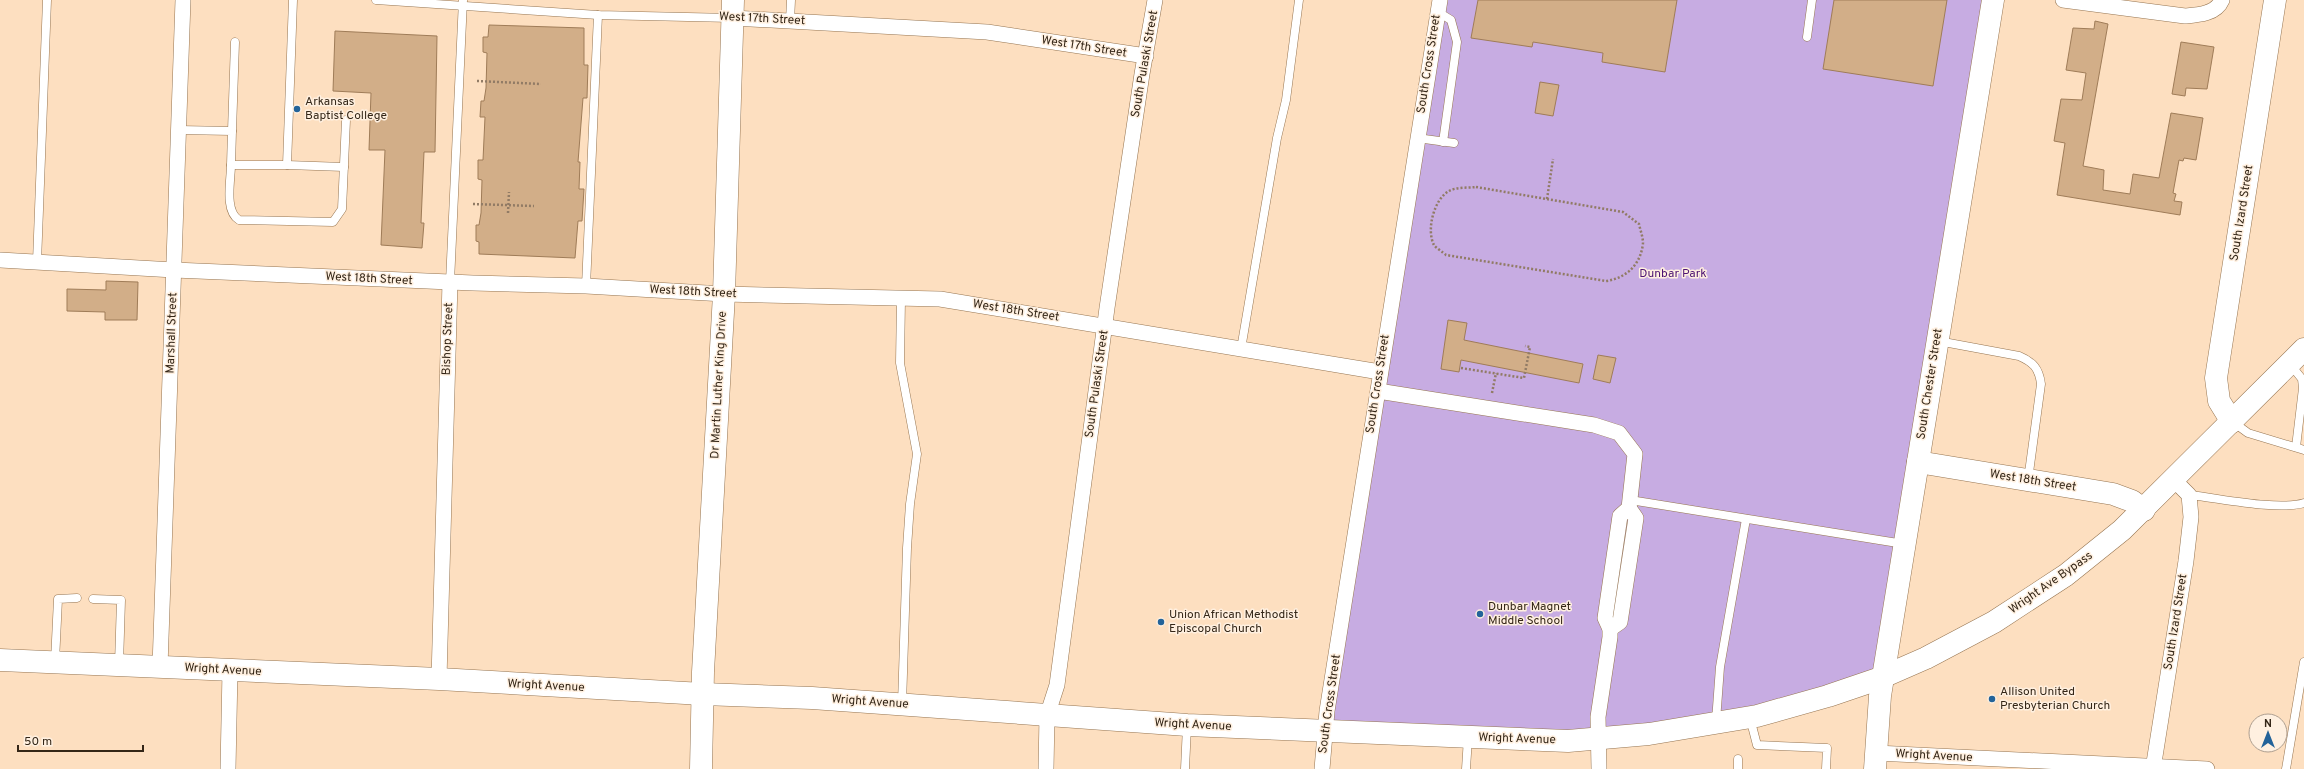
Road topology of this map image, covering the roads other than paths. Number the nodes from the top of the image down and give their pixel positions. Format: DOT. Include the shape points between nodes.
graph roads {
  1 [pos="47,0"];
  2 [pos="183,0"];
  3 [pos="293,0"];
  4 [pos="376,0"];
  5 [pos="791,0"];
  6 [pos="1155,0"];
  7 [pos="1299,0"];
  8 [pos="1812,0"];
  9 [pos="1993,0"];
  10 [pos="2063,0"];
  11 [pos="2222,0"];
  12 [pos="2275,0"];
  13 [pos="462,3"];
  14 [pos="1439,6"];
  15 [pos="733,9"];
  16 [pos="598,15"];
  17 [pos="790,21"];
  18 [pos="1807,37"];
  19 [pos="236,42"];
  20 [pos="1146,56"];
  21 [pos="346,120"];
  22 [pos="179,130"];
  23 [pos="232,131"];
  24 [pos="1418,138"];
  25 [pos="1443,142"];
  26 [pos="1454,143"];
  27 [pos="231,165"];
  28 [pos="287,166"];
  29 [pos="344,167"];
  30 [pos="0,260"];
  31 [pos="37,262"];
  32 [pos="174,270"];
  33 [pos="450,282"];
  34 [pos="586,286"];
  35 [pos="724,294"];
  36 [pos="901,299"];
  37 [pos="1105,326"];
  38 [pos="1937,341"];
  39 [pos="1241,349"];
  40 [pos="2297,356"];
  41 [pos="1380,372"];
  42 [pos="1378,391"];
  43 [pos="2232,422"];
  44 [pos="2300,448"];
  45 [pos="1918,462"];
  46 [pos="2028,480"];
  47 [pos="2181,487"];
  48 [pos="2304,503"];
  49 [pos="1630,504"];
  50 [pos="2144,510"];
  51 [pos="1746,519"];
  52 [pos="1905,544"];
  53 [pos="77,598"];
  54 [pos="93,599"];
  55 [pos="0,660"];
  56 [pos="55,662"];
  57 [pos="2304,662"];
  58 [pos="118,665"];
  59 [pos="160,667"];
  60 [pos="230,671"];
  61 [pos="1884,676"];
  62 [pos="439,679"];
  63 [pos="702,694"];
  64 [pos="902,704"];
  65 [pos="1047,716"];
  66 [pos="1744,718"];
  67 [pos="1716,724"];
  68 [pos="1187,725"];
  69 [pos="1324,731"];
  70 [pos="1468,737"];
  71 [pos="1597,739"];
  72 [pos="1738,759"];
  73 [pos="1875,761"];
  74 [pos="2153,768"];
  75 [pos="228,769"];
  76 [pos="701,769"];
  77 [pos="1046,769"];
  78 [pos="1185,769"];
  79 [pos="1322,769"];
  80 [pos="1466,769"];
  81 [pos="1599,769"];
  82 [pos="1738,769"];
  83 [pos="1826,769"];
  84 [pos="2207,769"];
  85 [pos="2286,769"];
  1 -- 31 [label="lane"];
  2 -- 22 [label="street, Marshall Street"];
  3 -- 28 [label="lane"];
  4 -- 13 [label="lane, West 17th Street"];
  5 -- 17 [label="lane"];
  6 -- 20 [label="street, South Pulaski Street"];
  7 -- 39 [label="lane" via="1286,100 1277,138"];
  8 -- 18 [label="lane"];
  9 -- 38 [label="main road, South Chester Street"];
  10 -- 11 [label="street" via="2185,16 2203,15"];
  12 -- 43 [label="main road, South Izard Street" via="2216,378 2219,401"];
  13 -- 16 [label="lane, West 17th Street"];
  13 -- 33 [label="lane, Bishop Street"];
  14 -- 24 [label="street, South Cross Street"];
  14 -- 25 [label="lane" via="1451,20 1457,42"];
  15 -- 16 [label="lane, West 17th Street"];
  15 -- 17 [label="street, West 17th Street"];
  15 -- 35 [label="main road, Dr Martin Luther King Drive"];
  16 -- 34 [label="lane"];
  17 -- 20 [label="street, West 17th Street" via="986,32"];
  19 -- 23 [label="lane"];
  20 -- 37 [label="street, South Pulaski Street"];
  21 -- 29 [label="lane"];
  22 -- 23 [label="lane"];
  22 -- 32 [label="street, Marshall Street"];
  23 -- 27 [label="lane"];
  24 -- 25 [label="lane"];
  24 -- 41 [label="street, South Cross Street"];
  25 -- 26 [label="lane"];
  27 -- 28 [label="lane"];
  27 -- 29 [label="lane" via="230,209 234,217 239,220 317,222 333,222 342,209"];
  28 -- 29 [label="lane"];
  30 -- 31 [label="street, West 18th Street"];
  31 -- 32 [label="street, West 18th Street"];
  32 -- 33 [label="street, West 18th Street"];
  32 -- 59 [label="street, Marshall Street"];
  33 -- 34 [label="street, West 18th Street"];
  33 -- 62 [label="street, Bishop Street"];
  34 -- 35 [label="street, West 18th Street"];
  35 -- 36 [label="street, West 18th Street"];
  35 -- 63 [label="main road, Dr Martin Luther King Drive"];
  36 -- 37 [label="street, West 18th Street" via="940,299"];
  36 -- 64 [label="lane" via="900,363 917,454 908,541"];
  37 -- 39 [label="street, West 18th Street"];
  37 -- 65 [label="street, South Pulaski Street" via="1057,685"];
  38 -- 45 [label="main road, South Chester Street"];
  38 -- 46 [label="lane" via="2019,356 2031,361 2039,370 2041,384"];
  39 -- 41 [label="street, West 18th Street"];
  40 -- 43 [label="main road, Wright Ave Bypass"];
  40 -- 44 [label="lane" via="2303,388"];
  41 -- 42 [label="street, South Cross Street"];
  42 -- 49 [label="street" via="1594,425 1619,433 1635,454"];
  42 -- 69 [label="street, South Cross Street"];
  43 -- 44 [label="lane" via="2248,434"];
  43 -- 47 [label="main road, Wright Ave Bypass"];
  45 -- 46 [label="main road, West 18th Street"];
  45 -- 52 [label="main road, South Chester Street"];
  46 -- 50 [label="main road, West 18th Street" via="2113,494 2132,501"];
  47 -- 48 [label="lane" via="2272,504"];
  47 -- 50 [label="main road, Wright Ave Bypass"];
  47 -- 74 [label="street, South Izard Street" via="2191,517"];
  49 -- 51 [label="lane"];
  49 -- 71 [label="street" via="1620,516 1605,618 1610,629"];
  50 -- 61 [label="main road, Wright Ave Bypass" via="2088,558 2026,602 1949,646"];
  51 -- 52 [label="lane"];
  51 -- 67 [label="lane" via="1719,673"];
  52 -- 61 [label="main road, South Chester Street"];
  53 -- 56 [label="lane" via="58,599"];
  54 -- 58 [label="lane" via="121,600"];
  55 -- 56 [label="main road, Wright Avenue"];
  56 -- 58 [label="main road, Wright Avenue"];
  57 -- 85 [label="lane"];
  58 -- 59 [label="main road, Wright Avenue"];
  59 -- 60 [label="main road, Wright Avenue"];
  60 -- 62 [label="main road, Wright Avenue"];
  60 -- 75 [label="street"];
  61 -- 66 [label="main road, Wright Ave Bypass" via="1828,696"];
  61 -- 73 [label="main road, South Chester Street"];
  62 -- 63 [label="main road, Wright Avenue"];
  63 -- 64 [label="main road, Wright Avenue"];
  63 -- 76 [label="main road, Dr Martin Luther King Drive"];
  64 -- 65 [label="main road, Wright Avenue"];
  65 -- 68 [label="main road, Wright Avenue"];
  65 -- 77 [label="street, South Pulaski Street"];
  66 -- 67 [label="main road, Wright Avenue"];
  66 -- 83 [label="lane" via="1757,745 1827,748"];
  67 -- 71 [label="main road, Wright Avenue"];
  68 -- 69 [label="main road, Wright Avenue"];
  68 -- 78 [label="lane"];
  69 -- 70 [label="main road, Wright Avenue"];
  69 -- 79 [label="street, South Cross Street"];
  70 -- 71 [label="main road, Wright Avenue" via="1568,741"];
  70 -- 80 [label="lane"];
  71 -- 81 [label="street"];
  72 -- 82 [label="lane"];
  73 -- 74 [label="street, Wright Avenue"];
  74 -- 84 [label="street, Wright Avenue"];
}
